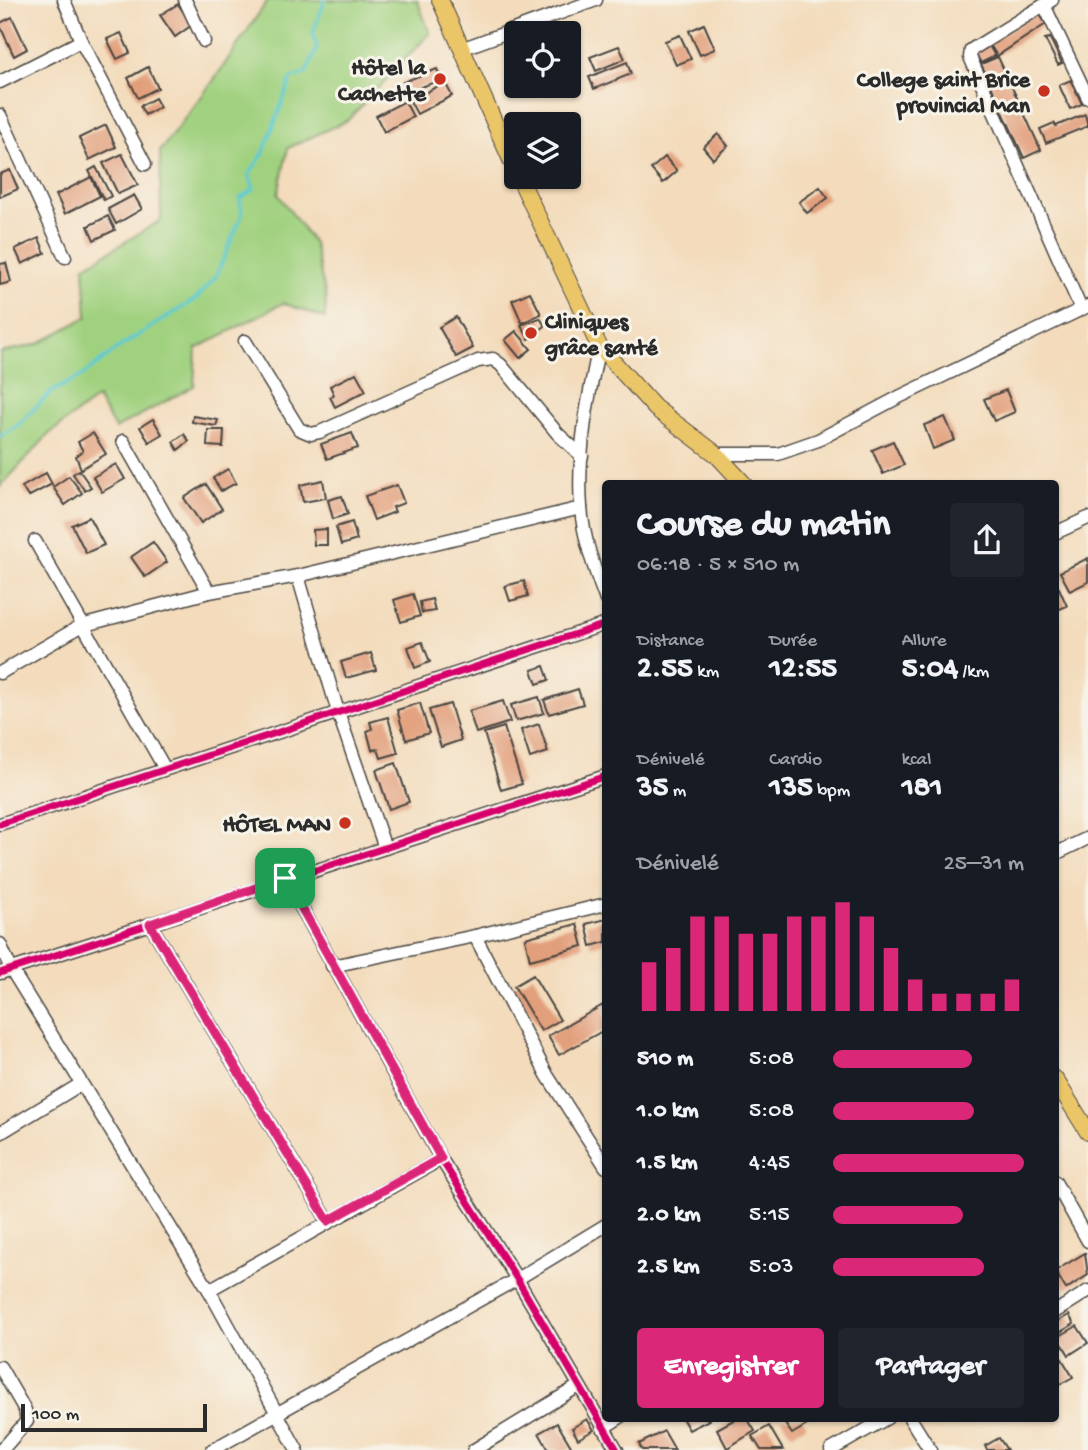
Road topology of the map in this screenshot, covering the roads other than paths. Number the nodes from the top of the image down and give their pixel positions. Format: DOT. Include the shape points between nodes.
graph roads {
  1 [pos="64,0"];
  2 [pos="185,0"];
  3 [pos="440,0"];
  4 [pos="596,0"];
  5 [pos="1048,2"];
  6 [pos="81,41"];
  7 [pos="204,41"];
  8 [pos="461,49"];
  9 [pos="0,82"];
  10 [pos="1088,98"];
  11 [pos="0,115"];
  12 [pos="504,144"];
  13 [pos="145,164"];
  14 [pos="525,189"];
  15 [pos="65,257"];
  16 [pos="1084,307"];
  17 [pos="245,341"];
  18 [pos="599,346"];
  19 [pos="123,440"];
  20 [pos="716,454"];
  21 [pos="582,456"];
  22 [pos="740,480"];
  23 [pos="581,508"];
  24 [pos="1088,518"];
  25 [pos="1059,531"];
  26 [pos="36,541"];
  27 [pos="298,576"];
  28 [pos="602,589"];
  29 [pos="209,592"];
  30 [pos="602,625"];
  31 [pos="81,626"];
  32 [pos="0,673"];
  33 [pos="338,712"];
  34 [pos="165,769"];
  35 [pos="602,777"];
  36 [pos="0,824"];
  37 [pos="1088,838"];
  38 [pos="385,848"];
  39 [pos="1059,852"];
  40 [pos="285,878"];
  41 [pos="602,905"];
  42 [pos="150,924"];
  43 [pos="475,936"];
  44 [pos="0,944"];
  45 [pos="332,966"];
  46 [pos="6,971"];
  47 [pos="81,1084"];
  48 [pos="1059,1085"];
  49 [pos="1088,1132"];
  50 [pos="0,1133"];
  51 [pos="441,1158"];
  52 [pos="602,1161"];
  53 [pos="1059,1189"];
  54 [pos="328,1221"];
  55 [pos="602,1227"];
  56 [pos="1088,1241"];
  57 [pos="517,1279"];
  58 [pos="209,1290"];
  59 [pos="1088,1291"];
  60 [pos="1059,1309"];
  61 [pos="0,1367"];
  62 [pos="577,1387"];
  63 [pos="279,1415"];
  64 [pos="612,1422"];
  65 [pos="880,1422"];
  66 [pos="912,1422"];
  67 [pos="603,1427"];
  68 [pos="2,1450"];
  69 [pos="212,1450"];
  70 [pos="297,1450"];
  71 [pos="474,1450"];
  72 [pos="617,1450"];
  73 [pos="831,1450"];
  74 [pos="930,1450"];
  1 -- 6 [label="street"];
  2 -- 7 [label="street"];
  3 -- 8 [label="main road"];
  4 -- 8 [label="street"];
  5 -- 10 [label="street"];
  5 -- 16 [label="street" via="971,50 970,57"];
  6 -- 9 [label="street"];
  6 -- 13 [label="street"];
  8 -- 12 [label="main road"];
  11 -- 15 [label="street"];
  14 -- 18 [label="main road"];
  16 -- 20 [label="street" via="818,440 778,454"];
  17 -- 21 [label="street" via="304,432 320,432 478,361 493,359"];
  18 -- 20 [label="main road" via="655,408"];
  18 -- 21 [label="street"];
  19 -- 29 [label="street"];
  20 -- 22 [label="main road"];
  21 -- 23 [label="street"];
  23 -- 27 [label="street"];
  23 -- 28 [label="street"];
  24 -- 25 [label="street"];
  26 -- 31 [label="street"];
  27 -- 29 [label="street"];
  27 -- 33 [label="street"];
  29 -- 31 [label="street"];
  30 -- 33 [label="street"];
  31 -- 32 [label="street"];
  31 -- 34 [label="street"];
  33 -- 34 [label="street"];
  33 -- 38 [label="street"];
  34 -- 36 [label="street"];
  35 -- 38 [label="street"];
  37 -- 39 [label="street"];
  38 -- 40 [label="street"];
  40 -- 42 [label="street"];
  40 -- 45 [label="street"];
  41 -- 43 [label="street"];
  42 -- 46 [label="street"];
  42 -- 54 [label="street"];
  43 -- 45 [label="street"];
  43 -- 52 [label="street" via="547,1075"];
  44 -- 46 [label="street"];
  45 -- 51 [label="street"];
  46 -- 47 [label="street"];
  47 -- 50 [label="street"];
  47 -- 58 [label="street"];
  48 -- 49 [label="main road"];
  51 -- 54 [label="street"];
  51 -- 57 [label="street"];
  53 -- 56 [label="street"];
  54 -- 58 [label="street"];
  55 -- 57 [label="street"];
  57 -- 62 [label="street"];
  57 -- 63 [label="street"];
  58 -- 63 [label="street"];
  59 -- 60 [label="street"];
  61 -- 68 [label="street" via="27,1421"];
  62 -- 67 [label="street"];
  62 -- 71 [label="street"];
  63 -- 69 [label="street"];
  63 -- 70 [label="street"];
  64 -- 67 [label="street"];
  65 -- 73 [label="street"];
  66 -- 74 [label="street"];
  67 -- 72 [label="street"];
}
